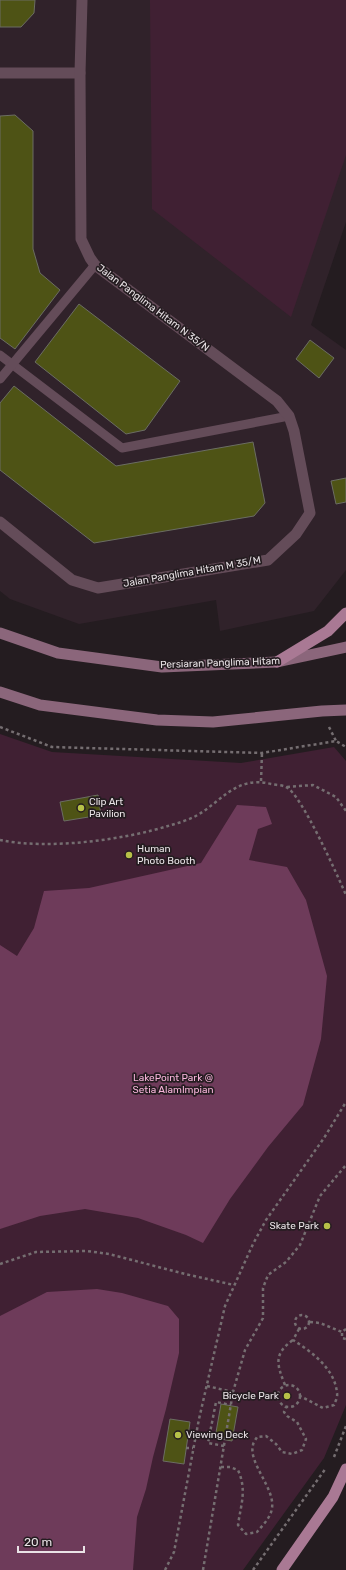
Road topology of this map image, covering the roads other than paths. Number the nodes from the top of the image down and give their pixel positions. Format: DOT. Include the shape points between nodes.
graph roads {
  1 [pos="82,0"];
  2 [pos="0,73"];
  3 [pos="80,73"];
  4 [pos="95,265"];
  5 [pos="0,355"];
  6 [pos="12,364"];
  7 [pos="0,379"];
  8 [pos="289,416"];
  9 [pos="0,522"];
  10 [pos="346,613"];
  11 [pos="0,634"];
  12 [pos="346,647"];
  13 [pos="277,662"];
  14 [pos="0,692"];
  15 [pos="346,710"];
  16 [pos="346,1469"];
  17 [pos="282,1570"];
  1 -- 3 [label="street, Jalan Panglima Hitam N 35/N"];
  2 -- 3 [label="street"];
  3 -- 4 [label="street, Jalan Panglima Hitam N 35/N" via="81,239"];
  4 -- 6 [label="lane"];
  4 -- 8 [label="street, Jalan Panglima Hitam N 35/N" via="276,401"];
  5 -- 6 [label="lane"];
  6 -- 7 [label="lane"];
  6 -- 8 [label="lane" via="122,448"];
  8 -- 9 [label="street, Jalan Panglima Hitam M 35/M" via="310,513 296,534 268,560 98,588 72,580"];
  10 -- 13 [label="main road" via="328,631"];
  11 -- 13 [label="main road, Persiaran Panglima Hitam" via="58,653 162,667"];
  12 -- 13 [label="main road, Persiaran Panglima Hitam"];
  14 -- 15 [label="main road" via="40,705 157,720 213,722"];
  16 -- 17 [label="main road" via="333,1497"];
}
